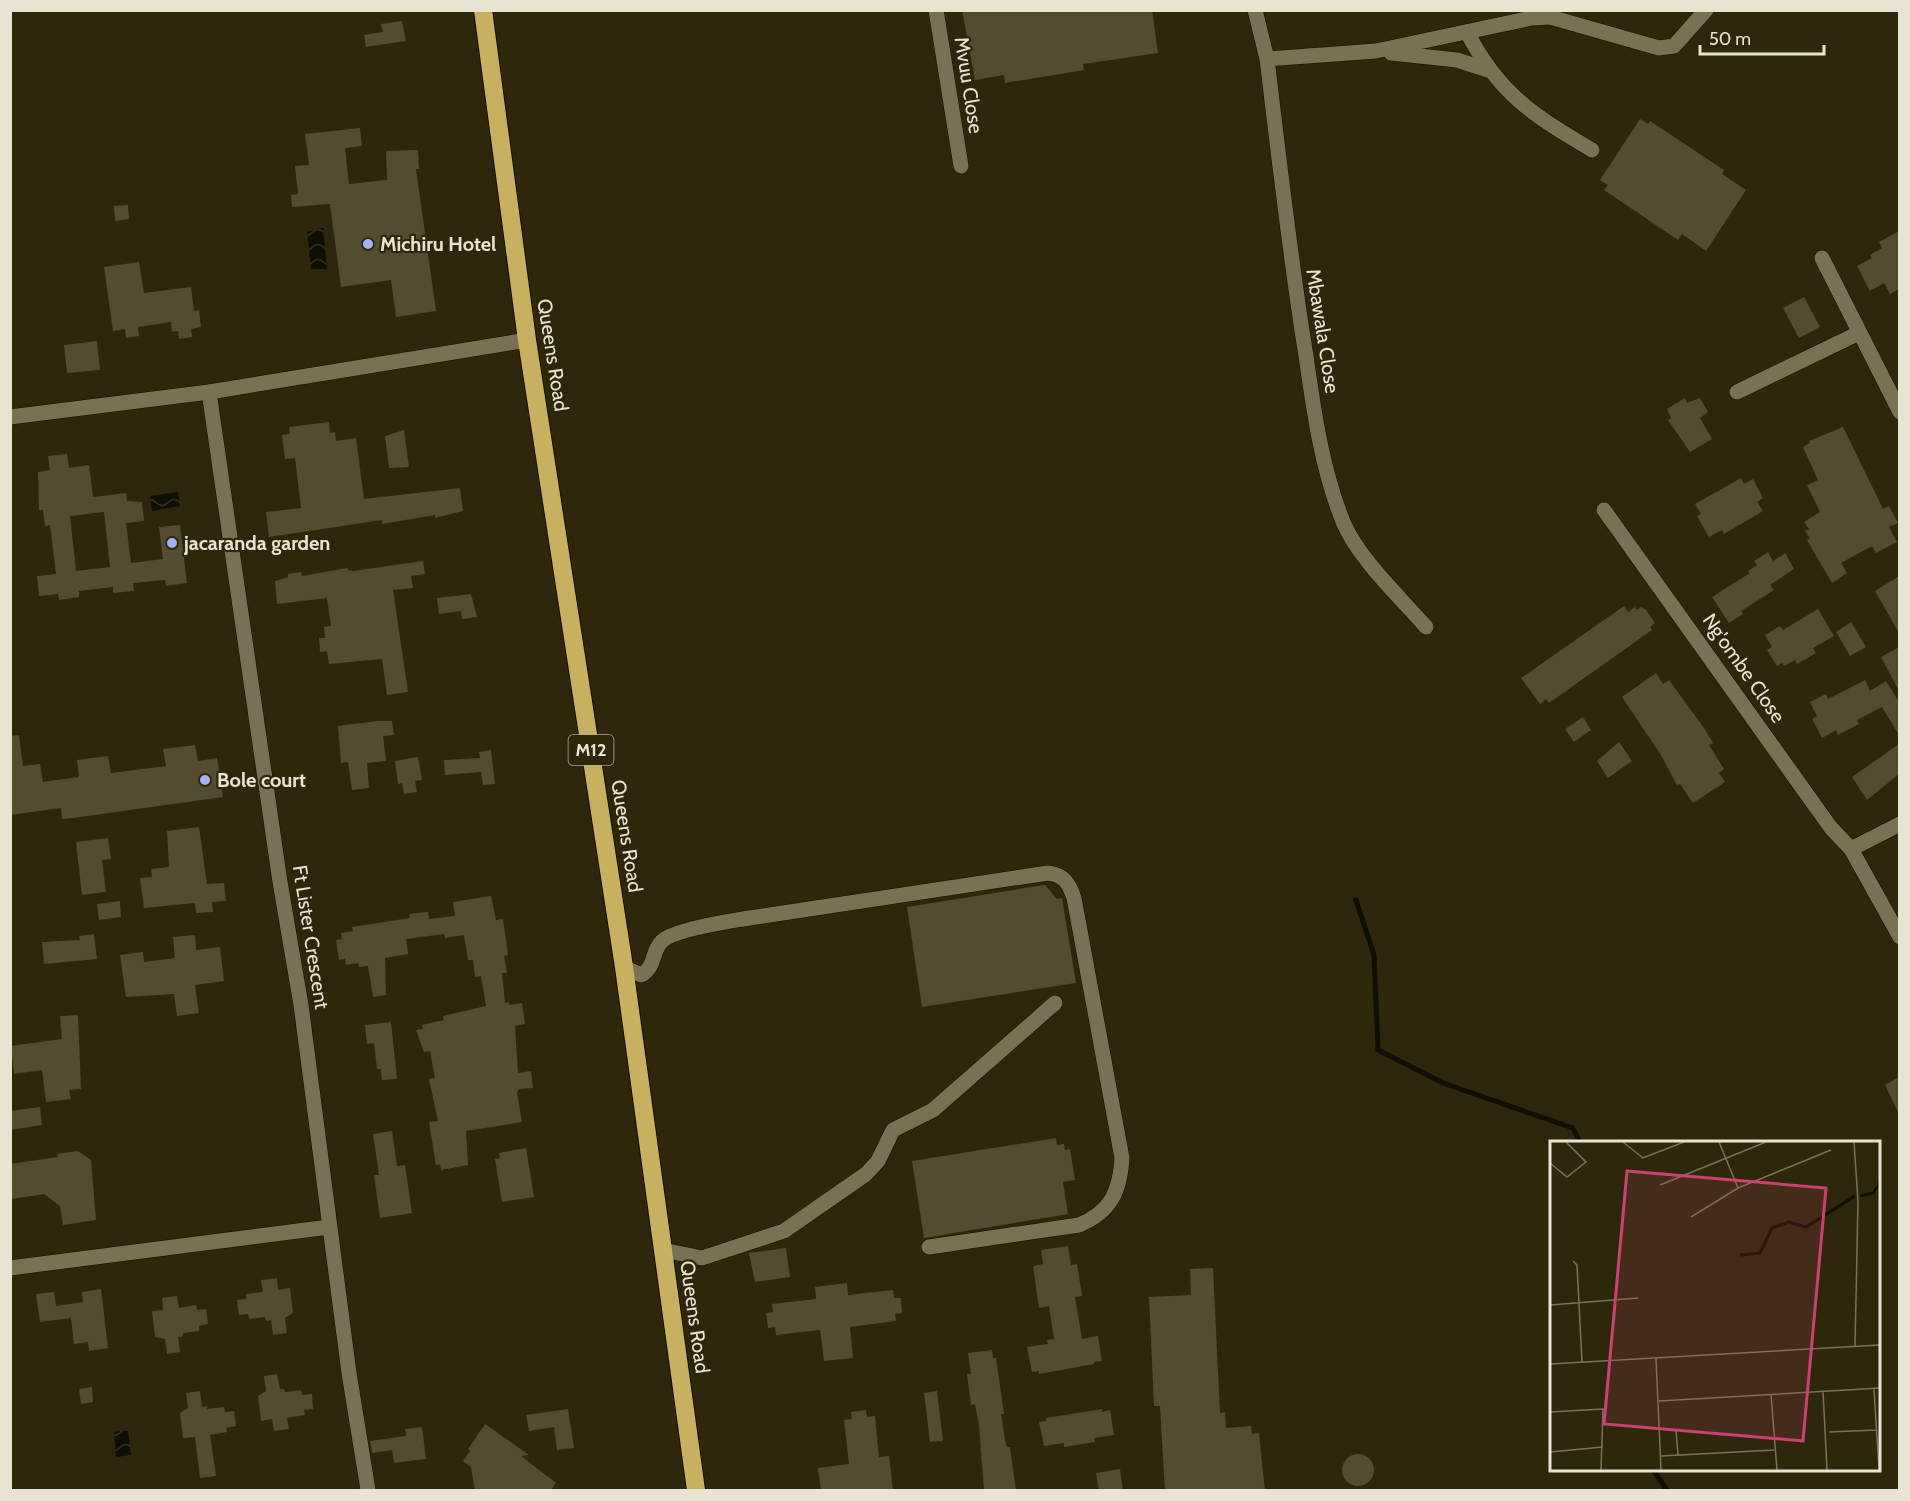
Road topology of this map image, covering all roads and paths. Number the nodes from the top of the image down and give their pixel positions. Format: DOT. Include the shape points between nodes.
graph roads {
  1 [pos="483,10"];
  2 [pos="936,10"];
  3 [pos="1255,10"];
  4 [pos="1706,10"];
  5 [pos="1467,32"];
  6 [pos="1376,51"];
  7 [pos="1266,59"];
  8 [pos="1488,70"];
  9 [pos="1592,150"];
  10 [pos="962,166"];
  11 [pos="1822,258"];
  12 [pos="1859,333"];
  13 [pos="526,340"];
  14 [pos="209,392"];
  15 [pos="1737,392"];
  16 [pos="1899,412"];
  17 [pos="10,417"];
  18 [pos="1604,510"];
  19 [pos="1426,627"];
  20 [pos="1899,824"];
  21 [pos="1851,849"];
  22 [pos="1899,937"];
  23 [pos="624,967"];
  24 [pos="1055,1003"];
  25 [pos="329,1227"];
  26 [pos="929,1247"];
  27 [pos="663,1250"];
  28 [pos="10,1268"];
  29 [pos="368,1491"];
  30 [pos="696,1491"];
  1 -- 13 [label="highway, Queens Road / M12"];
  2 -- 10 [label="street, Mvuu Close"];
  3 -- 7 [label="street, Mbawala Close"];
  4 -- 5 [label="street" via="1674,46 1659,48 1550,17"];
  5 -- 6 [label="street"];
  5 -- 8 [label="street"];
  6 -- 7 [label="street"];
  6 -- 8 [label="street" via="1457,60"];
  7 -- 19 [label="street, Mbawala Close" via="1299,313 1319,440 1333,491 1345,526 1359,549"];
  8 -- 9 [label="street" via="1539,118"];
  11 -- 12 [label="street"];
  12 -- 15 [label="street"];
  12 -- 16 [label="street"];
  13 -- 14 [label="street"];
  13 -- 23 [label="highway, Queens Road / M12"];
  14 -- 17 [label="street"];
  14 -- 25 [label="street, Ft Lister Crescent" via="280,882 302,1005"];
  18 -- 21 [label="street, Ng'ombe Close" via="1831,828"];
  20 -- 21 [label="street"];
  21 -- 22 [label="street, Ng'ombe Close"];
  23 -- 26 [label="street" via="640,975 652,966 665,939 712,925 1048,873 1065,879 1074,898 1122,1158 1115,1192 1106,1208 1079,1225"];
  23 -- 27 [label="highway, Queens Road / M12"];
  24 -- 27 [label="street" via="933,1110 893,1130 878,1161 866,1174 784,1231 702,1258"];
  25 -- 28 [label="street"];
  25 -- 29 [label="street, Ft Lister Crescent"];
  27 -- 30 [label="highway, Queens Road / M12"];
}
